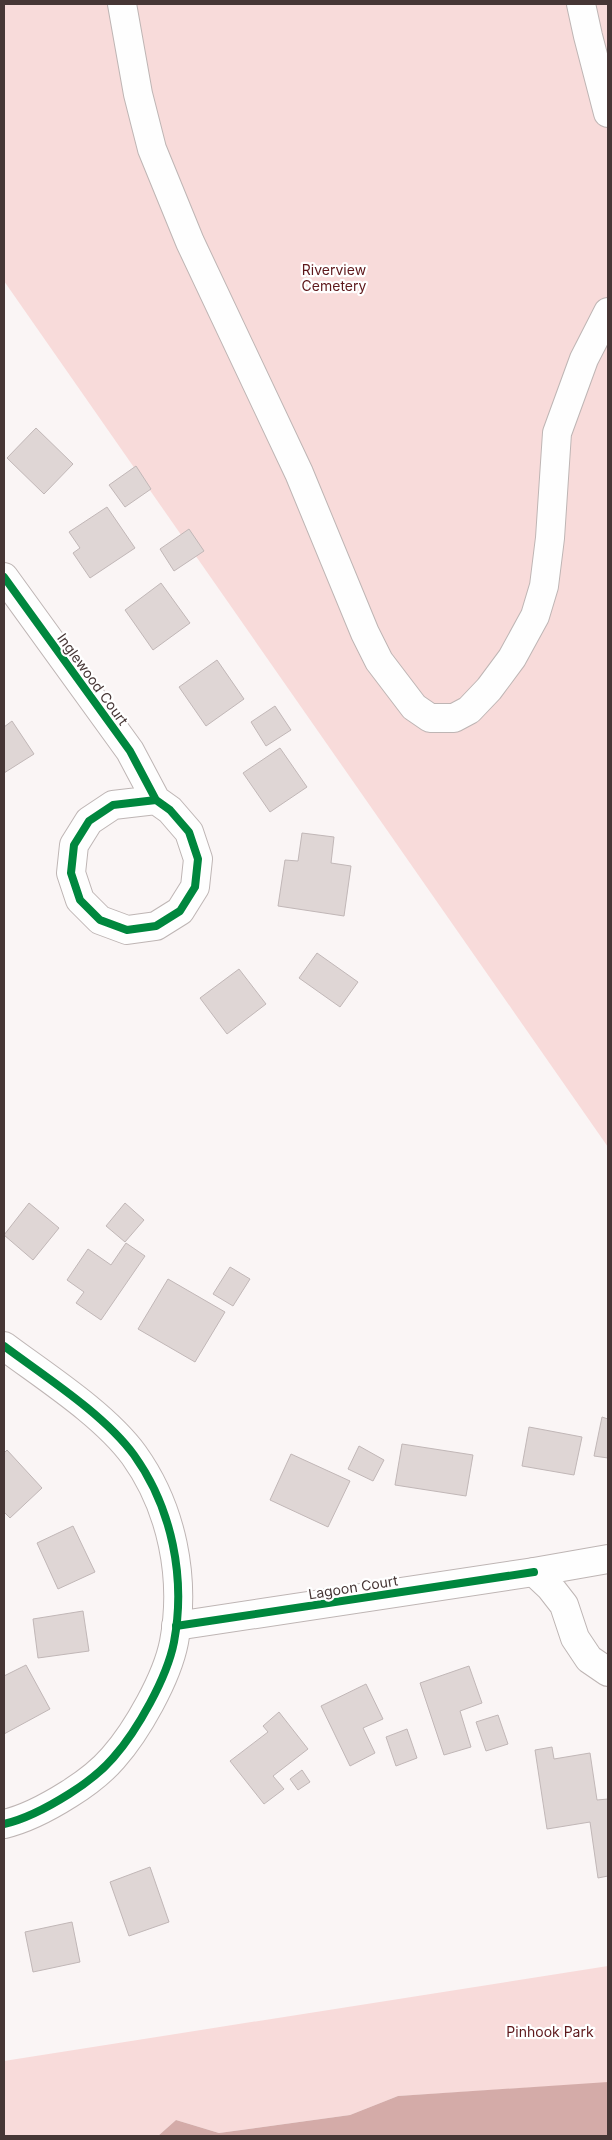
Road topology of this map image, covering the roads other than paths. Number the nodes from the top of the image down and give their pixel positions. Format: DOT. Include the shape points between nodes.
graph roads {
  1 [pos="122,4"];
  2 [pos="581,4"];
  3 [pos="608,113"];
  4 [pos="608,312"];
  5 [pos="4,577"];
  6 [pos="156,800"];
  7 [pos="4,1346"];
  8 [pos="608,1559"];
  9 [pos="534,1572"];
  10 [pos="176,1626"];
  11 [pos="608,1672"];
  12 [pos="4,1824"];
  1 -- 4 [label="street" via="138,94 152,149 190,242 300,473 379,661 414,707 430,718 454,718 469,710 512,658 535,616 544,586 550,538 557,433 584,359"];
  2 -- 3 [label="street"];
  5 -- 6 [label="street, Inglewood Court" via="130,751"];
  6 -- 6 [label="street, Inglewood Court" via="114,806 89,821 74,845 71,873 80,900 100,920 127,930 156,926 180,912 195,887 198,859 189,832 170,810"];
  7 -- 10 [label="street" via="98,1418 134,1454 156,1493 172,1537 179,1582"];
  8 -- 9 [label="street, Lagoon Court"];
  9 -- 10 [label="street, Lagoon Court"];
  9 -- 11 [label="street" via="564,1605 576,1638 589,1659"];
  10 -- 12 [label="street" via="162,1679 141,1720 113,1758 88,1781 49,1806"];
}
